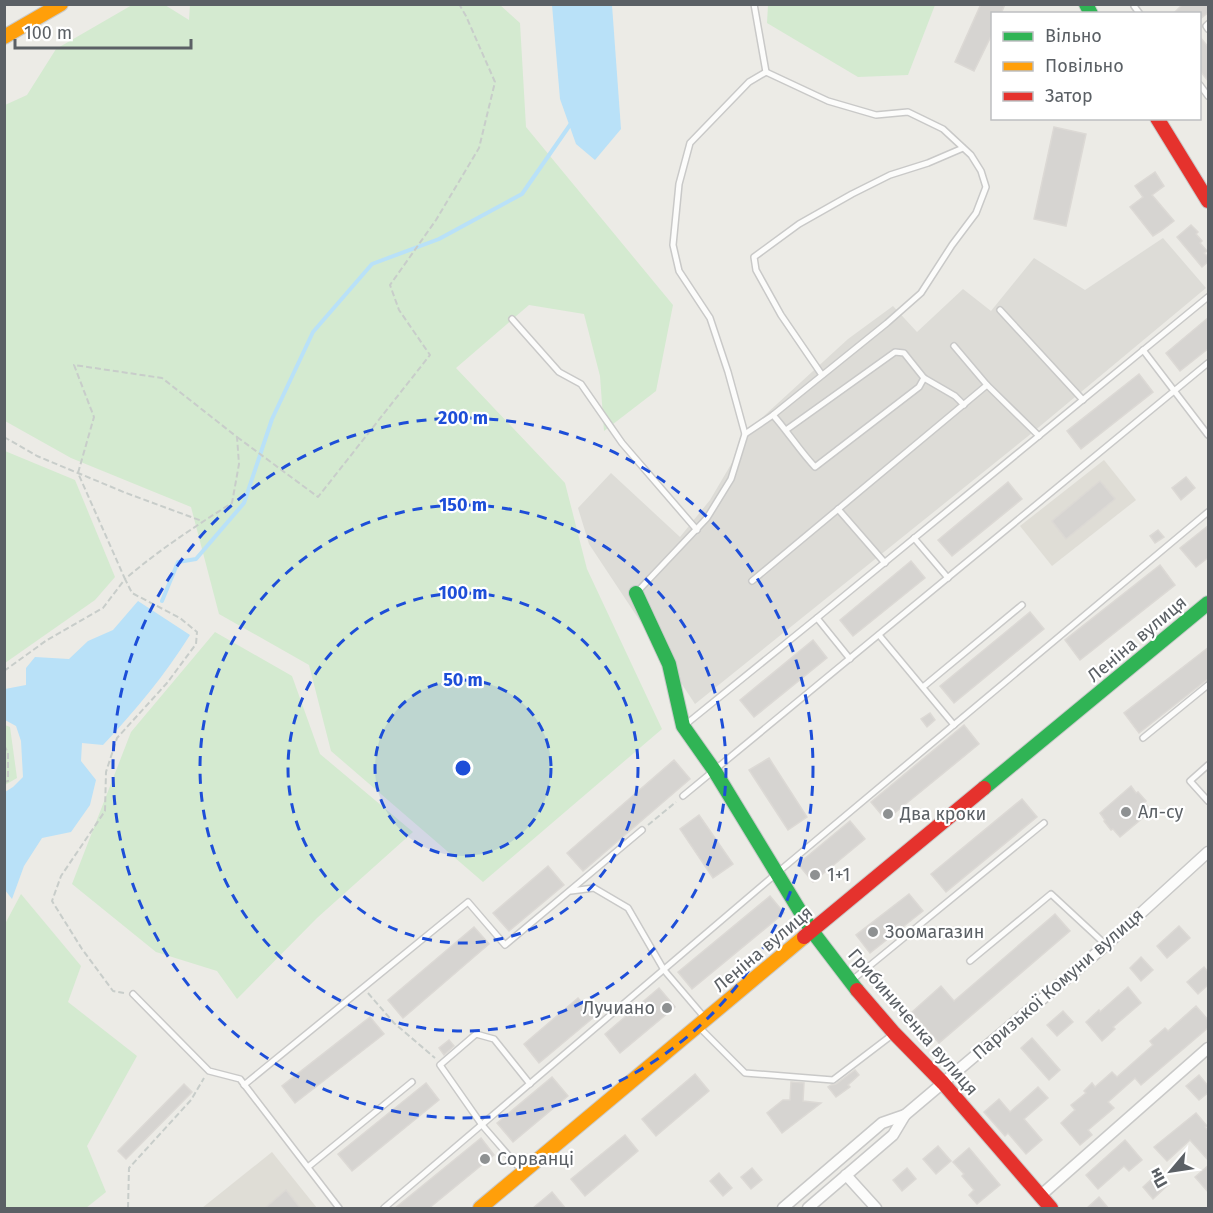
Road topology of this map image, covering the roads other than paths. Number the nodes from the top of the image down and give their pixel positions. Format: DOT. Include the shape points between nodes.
graph roads {
  1 [pos="61,4"];
  2 [pos="754,4"];
  3 [pos="1209,24"];
  4 [pos="1209,29"];
  5 [pos="4,37"];
  6 [pos="766,72"];
  7 [pos="1158,120"];
  8 [pos="963,148"];
  9 [pos="1209,201"];
  10 [pos="1209,297"];
  11 [pos="1000,310"];
  12 [pos="512,319"];
  13 [pos="954,346"];
  14 [pos="1143,350"];
  15 [pos="1209,363"];
  16 [pos="822,375"];
  17 [pos="924,378"];
  18 [pos="987,385"];
  19 [pos="1174,391"];
  20 [pos="1083,400"];
  21 [pos="964,405"];
  22 [pos="773,415"];
  23 [pos="786,430"];
  24 [pos="745,434"];
  25 [pos="1209,435"];
  26 [pos="1039,436"];
  27 [pos="838,509"];
  28 [pos="1209,512"];
  29 [pos="697,530"];
  30 [pos="914,538"];
  31 [pos="885,563"];
  32 [pos="948,578"];
  33 [pos="752,581"];
  34 [pos="636,593"];
  35 [pos="1209,603"];
  36 [pos="1022,604"];
  37 [pos="817,618"];
  38 [pos="879,634"];
  39 [pos="850,659"];
  40 [pos="1209,685"];
  41 [pos="923,687"];
  42 [pos="954,725"];
  43 [pos="683,726"];
  44 [pos="1143,738"];
  45 [pos="1209,765"];
  46 [pos="714,770"];
  47 [pos="683,796"];
  48 [pos="1209,801"];
  49 [pos="1044,823"];
  50 [pos="642,830"];
  51 [pos="1209,852"];
  52 [pos="777,873"];
  53 [pos="570,891"];
  54 [pos="812,931"];
  55 [pos="1106,945"];
  56 [pos="970,961"];
  57 [pos="664,970"];
  58 [pos="850,982"];
  59 [pos="133,994"];
  60 [pos="702,1022"];
  61 [pos="894,1033"];
  62 [pos="1209,1048"];
  63 [pos="412,1082"];
  64 [pos="943,1083"];
  65 [pos="530,1084"];
  66 [pos="244,1085"];
  67 [pos="905,1115"];
  68 [pos="482,1125"];
  69 [pos="308,1167"];
  70 [pos="523,1172"];
  71 [pos="846,1175"];
  72 [pos="1040,1196"];
  73 [pos="339,1209"];
  74 [pos="384,1209"];
  75 [pos="480,1209"];
  76 [pos="783,1209"];
  77 [pos="808,1209"];
  78 [pos="876,1209"];
  79 [pos="1051,1209"];
  1 -- 5 [label="street"];
  2 -- 6 [label="lane"];
  3 -- 4 [label="lane"];
  6 -- 8 [label="lane" via="828,101 876,115 908,112 943,129"];
  6 -- 24 [label="lane" via="749,82 690,143 679,184 673,245 679,272 710,318"];
  7 -- 9 [label="street"];
  8 -- 16 [label="lane" via="981,171 986,187 976,213 921,293"];
  8 -- 16 [label="lane" via="852,194 799,224 754,257 756,270 781,315"];
  10 -- 14 [label="lane"];
  11 -- 20 [label="lane"];
  12 -- 29 [label="lane" via="559,372 581,384 622,442"];
  13 -- 18 [label="lane"];
  14 -- 19 [label="lane"];
  14 -- 20 [label="lane"];
  15 -- 19 [label="lane"];
  16 -- 22 [label="lane"];
  17 -- 21 [label="lane"];
  17 -- 23 [label="lane" via="904,353 895,352"];
  17 -- 23 [label="lane" via="919,387 815,467"];
  18 -- 21 [label="lane"];
  18 -- 26 [label="lane"];
  19 -- 25 [label="lane"];
  19 -- 32 [label="lane"];
  20 -- 26 [label="lane"];
  21 -- 27 [label="lane"];
  22 -- 23 [label="lane"];
  22 -- 24 [label="lane"];
  24 -- 29 [label="lane" via="731,479"];
  26 -- 30 [label="lane"];
  27 -- 31 [label="lane"];
  27 -- 33 [label="lane"];
  28 -- 42 [label="lane"];
  29 -- 34 [label="lane"];
  30 -- 31 [label="lane"];
  30 -- 32 [label="lane"];
  31 -- 37 [label="lane"];
  32 -- 38 [label="lane"];
  34 -- 43 [label="street, Грибиниченка вулиця" via="669,664"];
  35 -- 54 [label="street, Леніна вулиця"];
  36 -- 41 [label="lane"];
  37 -- 39 [label="lane"];
  37 -- 43 [label="lane"];
  38 -- 39 [label="lane"];
  38 -- 41 [label="lane"];
  39 -- 46 [label="lane"];
  40 -- 44 [label="lane"];
  41 -- 42 [label="lane"];
  42 -- 52 [label="lane"];
  43 -- 46 [label="street, Грибиниченка вулиця"];
  45 -- 48 [label="lane" via="1190,781"];
  46 -- 47 [label="lane"];
  46 -- 52 [label="street, Грибиниченка вулиця"];
  49 -- 58 [label="lane"];
  50 -- 53 [label="lane"];
  51 -- 55 [label="street, Паризької Комуни вулиця"];
  52 -- 54 [label="street, Грибиниченка вулиця"];
  52 -- 57 [label="lane"];
  53 -- 57 [label="lane" via="594,888 628,908"];
  53 -- 66 [label="lane" via="505,945 468,902"];
  54 -- 58 [label="street, Грибиниченка вулиця"];
  54 -- 60 [label="street, Леніна вулиця"];
  55 -- 56 [label="lane" via="1051,894"];
  55 -- 64 [label="street, Паризької Комуни вулиця"];
  57 -- 60 [label="lane"];
  57 -- 65 [label="lane"];
  58 -- 61 [label="street, Грибиниченка вулиця"];
  59 -- 66 [label="lane" via="209,1071 240,1079"];
  60 -- 61 [label="lane" via="745,1073 833,1080"];
  60 -- 70 [label="street, Леніна вулиця"];
  61 -- 64 [label="street, Грибиниченка вулиця"];
  62 -- 72 [label="street"];
  63 -- 69 [label="lane"];
  64 -- 67 [label="street, Паризької Комуни вулиця"];
  64 -- 72 [label="street, Грибиниченка вулиця"];
  65 -- 68 [label="lane"];
  65 -- 68 [label="lane" via="494,1039 476,1034 440,1065"];
  66 -- 69 [label="lane"];
  67 -- 71 [label="street, Паризької Комуни вулиця" via="893,1135"];
  67 -- 76 [label="street, Паризької Комуни вулиця" via="882,1123"];
  68 -- 70 [label="lane"];
  68 -- 74 [label="lane"];
  69 -- 73 [label="lane"];
  70 -- 75 [label="street, Леніна вулиця"];
  71 -- 77 [label="street, Паризької Комуни вулиця"];
  71 -- 78 [label="street"];
  72 -- 79 [label="street, Грибиниченка вулиця"];
}
